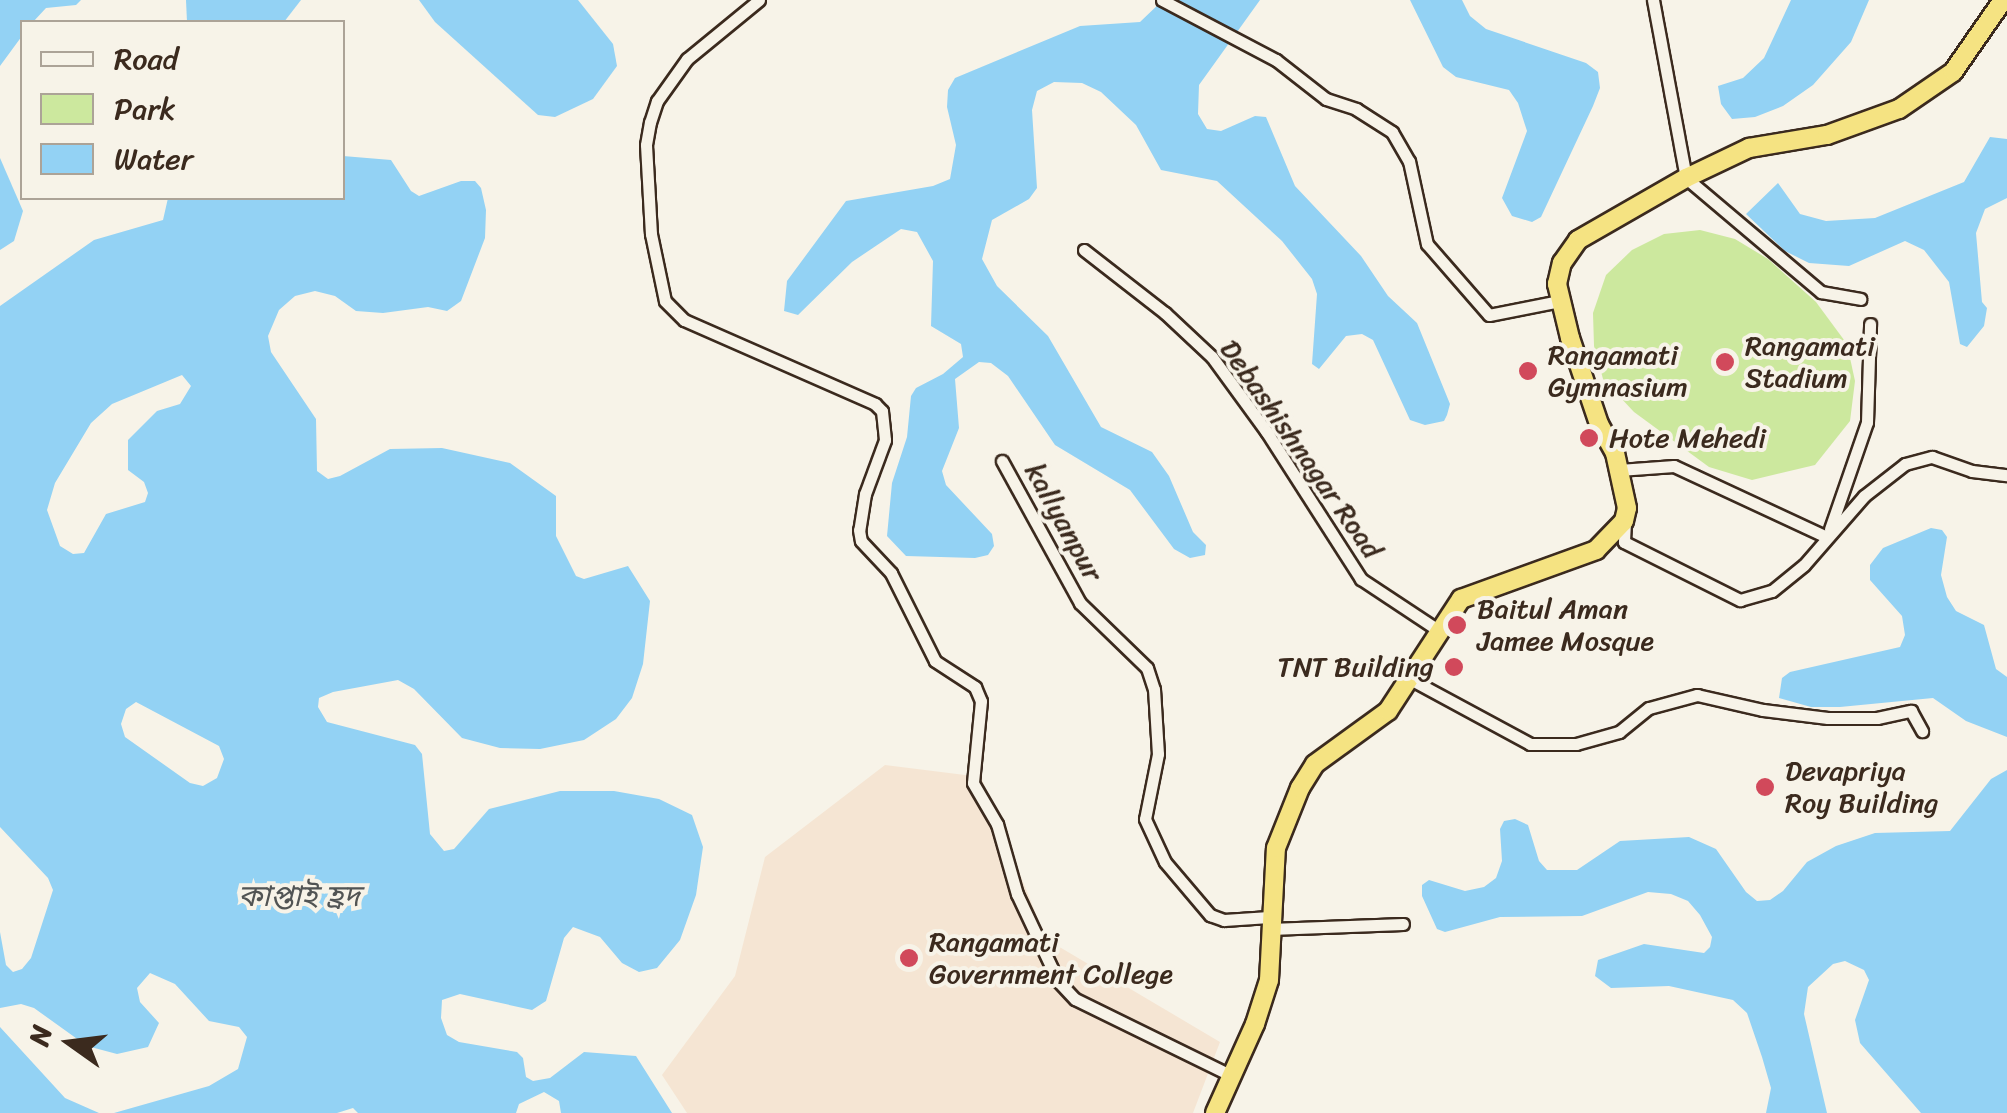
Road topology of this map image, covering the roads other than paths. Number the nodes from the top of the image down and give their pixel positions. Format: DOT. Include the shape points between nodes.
graph roads {
  1 [pos="759,0"];
  2 [pos="1162,0"];
  3 [pos="1653,0"];
  4 [pos="2003,0"];
  5 [pos="1686,178"];
  6 [pos="1084,250"];
  7 [pos="1860,299"];
  8 [pos="1560,301"];
  9 [pos="1870,324"];
  10 [pos="1002,461"];
  11 [pos="1619,470"];
  12 [pos="2007,474"];
  13 [pos="1627,508"];
  14 [pos="1827,535"];
  15 [pos="1438,630"];
  16 [pos="1410,679"];
  17 [pos="1922,731"];
  18 [pos="1270,923"];
  19 [pos="1403,924"];
  20 [pos="1230,1075"];
  21 [pos="1216,1113"];
  1 -- 20 [label="street" via="687,59 657,101 646,145 650,234 661,291 684,320 882,412 885,440 858,530 891,573 935,662 975,687 981,701 974,783 997,824 1018,894 1058,981 1075,999"];
  2 -- 8 [label="street" via="1392,132 1408,161 1427,244 1489,315"];
  3 -- 5 [label="street"];
  4 -- 5 [label="highway" via="1953,72 1900,110 1827,134 1749,148"];
  5 -- 7 [label="street" via="1821,292"];
  5 -- 8 [label="highway" via="1578,240 1562,263"];
  6 -- 15 [label="street, Debashishnagar Road" via="1212,358 1361,579"];
  8 -- 11 [label="highway"];
  9 -- 14 [label="street" via="1866,422"];
  10 -- 18 [label="street, kallyanpur" via="1080,602 1147,668 1158,754 1145,819 1165,862 1210,916"];
  11 -- 13 [label="highway"];
  11 -- 14 [label="street" via="1674,466"];
  12 -- 14 [label="street" via="1972,472 1932,458 1905,464"];
  13 -- 14 [label="street" via="1624,542 1740,600 1772,591"];
  13 -- 15 [label="highway" via="1624,521 1596,550 1460,599"];
  15 -- 16 [label="highway"];
  16 -- 17 [label="street" via="1530,744 1576,744 1619,732 1649,708 1697,695 1763,710 1877,718 1910,711"];
  16 -- 18 [label="highway" via="1388,711 1316,764 1300,788 1276,848"];
  18 -- 19 [label="street, kallyanpur"];
  18 -- 20 [label="highway" via="1268,980 1256,1024"];
  20 -- 21 [label="highway"];
}
